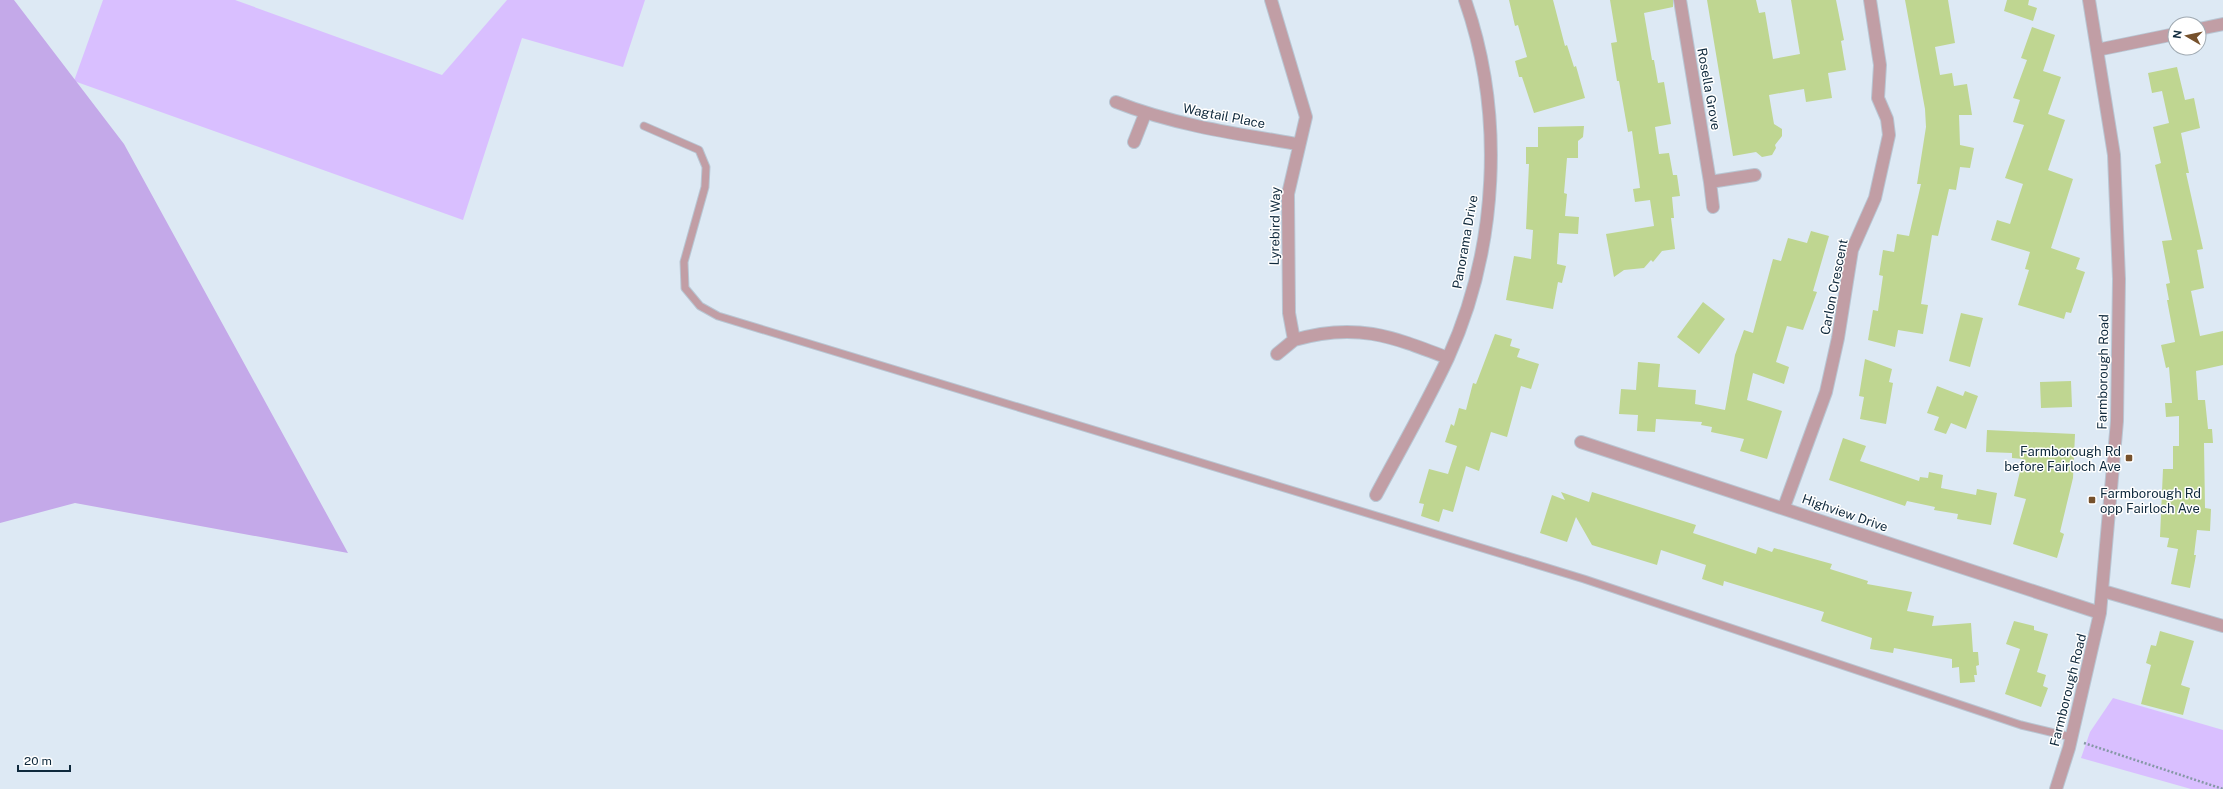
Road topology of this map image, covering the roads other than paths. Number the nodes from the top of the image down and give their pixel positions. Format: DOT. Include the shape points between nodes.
graph roads {
  1 [pos="1271,0"];
  2 [pos="1464,0"];
  3 [pos="1680,0"];
  4 [pos="1870,0"];
  5 [pos="2089,0"];
  6 [pos="2223,24"];
  7 [pos="2207,27"];
  8 [pos="2167,36"];
  9 [pos="2097,50"];
  10 [pos="1116,102"];
  11 [pos="1144,114"];
  12 [pos="644,126"];
  13 [pos="1134,142"];
  14 [pos="1298,144"];
  15 [pos="1755,176"];
  16 [pos="1710,182"];
  17 [pos="1713,207"];
  18 [pos="1294,340"];
  19 [pos="1277,354"];
  20 [pos="1448,358"];
  21 [pos="1581,442"];
  22 [pos="1376,495"];
  23 [pos="1784,507"];
  24 [pos="2103,591"];
  25 [pos="2100,613"];
  26 [pos="2223,626"];
  27 [pos="2071,737"];
  28 [pos="2056,789"];
  1 -- 14 [label="street, Lyrebird Way" via="1306,117"];
  2 -- 20 [label="street, Panorama Drive" via="1482,64 1491,138 1485,228 1477,270 1466,310"];
  3 -- 16 [label="street, Rosella Grove"];
  4 -- 23 [label="street, Carlon Crescent" via="1880,65 1878,98 1887,119 1889,135 1875,198 1852,250 1838,338 1826,392"];
  5 -- 9 [label="street, Farmborough Road"];
  6 -- 7 [label="street"];
  8 -- 9 [label="street"];
  9 -- 24 [label="street, Farmborough Road" via="2114,155 2119,279 2117,421"];
  10 -- 11 [label="street, Wagtail Place"];
  11 -- 13 [label="street"];
  11 -- 14 [label="street, Wagtail Place" via="1205,128"];
  12 -- 27 [label="lane" via="699,150 706,167 705,187 684,262 685,288 700,306 718,316 1584,579 2014,722"];
  14 -- 18 [label="street, Lyrebird Way" via="1288,194 1289,312"];
  15 -- 16 [label="street"];
  16 -- 17 [label="street, Rosella Grove"];
  18 -- 19 [label="street"];
  18 -- 20 [label="street" via="1319,332 1359,331 1402,340"];
  20 -- 22 [label="street, Panorama Drive"];
  21 -- 23 [label="street, Highview Drive"];
  23 -- 25 [label="street, Highview Drive"];
  24 -- 25 [label="street, Farmborough Road"];
  24 -- 26 [label="street"];
  25 -- 27 [label="street, Farmborough Road"];
  27 -- 28 [label="street, Farmborough Road"];
}
